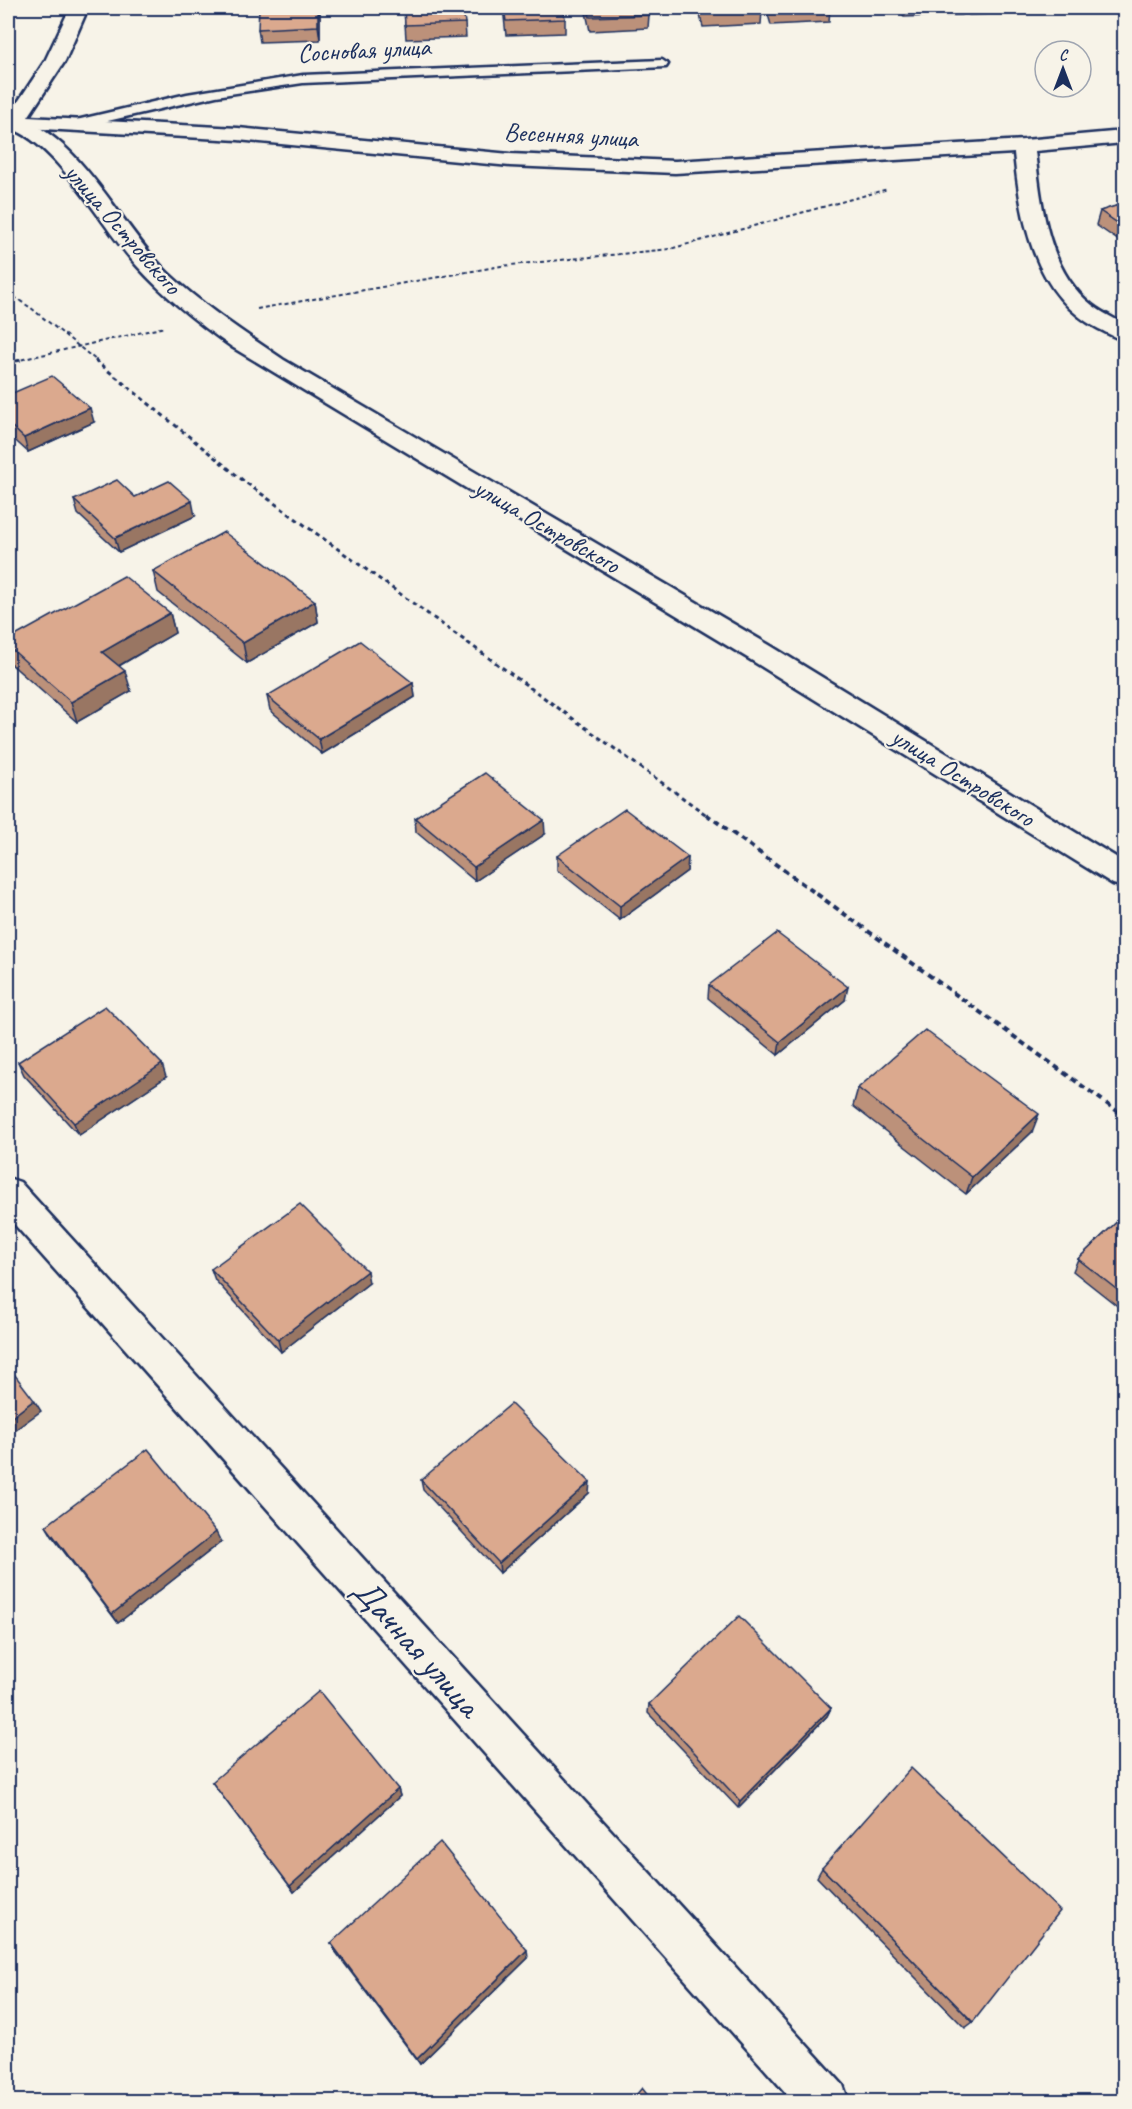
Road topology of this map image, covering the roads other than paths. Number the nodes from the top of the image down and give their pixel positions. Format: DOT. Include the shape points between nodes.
graph roads {
  1 [pos="79,8"];
  2 [pos="662,64"];
  3 [pos="11,122"];
  4 [pos="73,125"];
  5 [pos="1125,137"];
  6 [pos="45,143"];
  7 [pos="8,144"];
  8 [pos="1024,146"];
  9 [pos="1125,333"];
  10 [pos="1125,876"];
  11 [pos="8,1193"];
  12 [pos="826,2102"];
  1 -- 3 [label="street" via="55,61"];
  2 -- 4 [label="lane, Сосновая улица" via="303,79 186,97"];
  3 -- 4 [label="street, Весенняя улица"];
  3 -- 6 [label="street, улица Островского"];
  4 -- 8 [label="street, Весенняя улица" via="238,134 510,160 675,167"];
  5 -- 8 [label="street, Весенняя улица"];
  6 -- 7 [label="street"];
  6 -- 10 [label="street, улица Островского" via="70,165 158,277 208,319 317,391 752,648"];
  8 -- 9 [label="street" via="1030,204 1039,240 1055,277 1082,309"];
  11 -- 12 [label="street, Дачная улица"];
}
